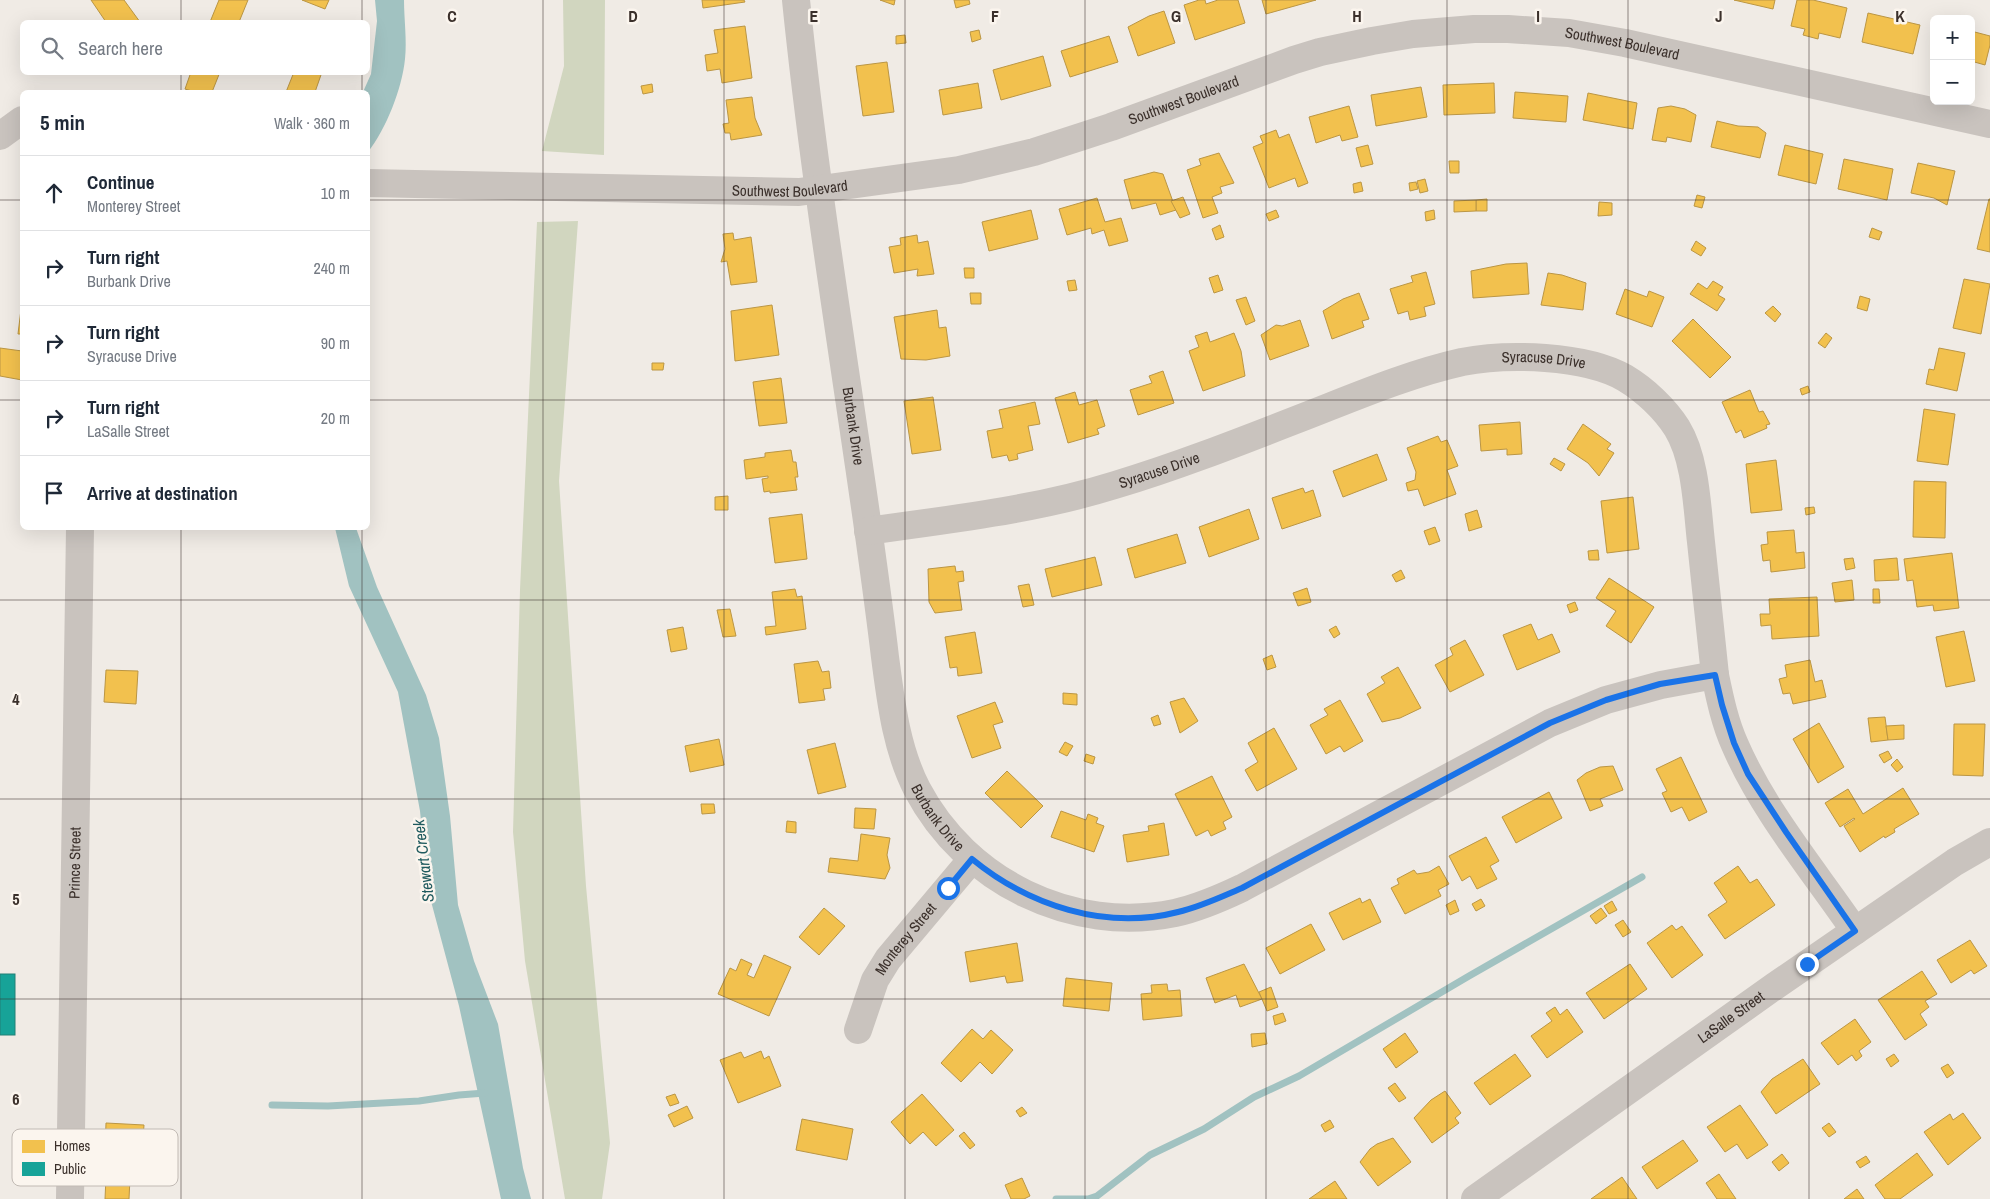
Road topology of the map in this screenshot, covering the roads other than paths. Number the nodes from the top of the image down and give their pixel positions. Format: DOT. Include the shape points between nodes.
graph roads {
  1 [pos="796,0"];
  2 [pos="20,121"];
  3 [pos="1990,124"];
  4 [pos="0,136"];
  5 [pos="370,183"];
  6 [pos="818,188"];
  7 [pos="80,530"];
  8 [pos="868,531"];
  9 [pos="1715,675"];
  10 [pos="1990,842"];
  11 [pos="972,859"];
  12 [pos="1855,931"];
  13 [pos="858,1030"];
  14 [pos="71,1129"];
  15 [pos="70,1186"];
  16 [pos="70,1199"];
  17 [pos="1475,1199"];
  1 -- 6 [label="street, Burbank Drive"];
  2 -- 4 [label="street"];
  3 -- 6 [label="street, Southwest Boulevard" via="1625,43 1569,33 1474,29 1413,34 1320,52 1034,152 959,170"];
  5 -- 6 [label="street, Southwest Boulevard" via="799,192"];
  6 -- 8 [label="street, Burbank Drive"];
  7 -- 14 [label="street, Prince Street"];
  8 -- 9 [label="street, Syracuse Drive" via="973,516 1113,486 1198,458 1420,373 1462,362 1531,357 1568,360 1624,378 1650,396 1671,419 1686,447 1694,480"];
  8 -- 11 [label="street, Burbank Drive" via="892,711 902,750 916,787 935,820"];
  9 -- 11 [label="street, Burbank Drive" via="1660,684 1606,700 1550,723 1242,888 1177,912 1132,918 1066,910 1040,902 1006,884"];
  9 -- 12 [label="street, Syracuse Drive" via="1734,743 1748,774"];
  10 -- 12 [label="street, LaSalle Street" via="1955,862"];
  11 -- 13 [label="street, Monterey Street" via="888,959 875,980"];
  12 -- 17 [label="street, LaSalle Street"];
  15 -- 16 [label="street, Prince Street"];
}
